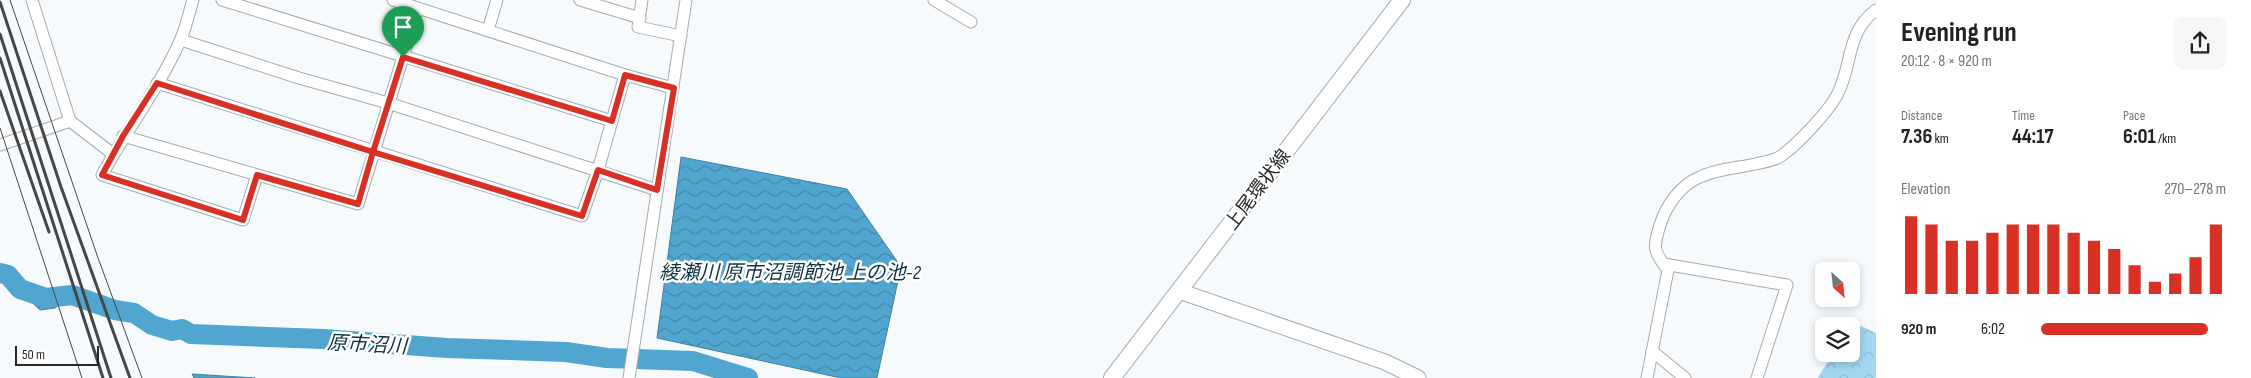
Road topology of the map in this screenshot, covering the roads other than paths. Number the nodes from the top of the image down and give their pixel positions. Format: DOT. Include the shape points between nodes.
graph roads {
  1 [pos="32,0"];
  2 [pos="222,0"];
  3 [pos="393,0"];
  4 [pos="497,0"];
  5 [pos="580,0"];
  6 [pos="642,0"];
  7 [pos="686,0"];
  8 [pos="934,0"];
  9 [pos="1402,0"];
  10 [pos="189,1"];
  11 [pos="418,8"];
  12 [pos="1876,10"];
  13 [pos="640,18"];
  14 [pos="971,22"];
  15 [pos="488,30"];
  16 [pos="681,36"];
  17 [pos="180,40"];
  18 [pos="403,57"];
  19 [pos="625,75"];
  20 [pos="157,83"];
  21 [pos="674,88"];
  22 [pos="388,104"];
  23 [pos="70,121"];
  24 [pos="612,121"];
  25 [pos="123,136"];
  26 [pos="0,145"];
  27 [pos="373,152"];
  28 [pos="113,154"];
  29 [pos="598,170"];
  30 [pos="257,175"];
  31 [pos="657,190"];
  32 [pos="1664,264"];
  33 [pos="1179,291"];
  34 [pos="1652,351"];
  35 [pos="629,378"];
  36 [pos="1112,378"];
  37 [pos="1418,378"];
  38 [pos="1647,378"];
  39 [pos="1685,378"];
  40 [pos="1757,378"];
  1 -- 23 [label="street"];
  2 -- 18 [label="street"];
  3 -- 11 [label="street"];
  4 -- 15 [label="street"];
  5 -- 13 [label="street"];
  6 -- 13 [label="street"];
  7 -- 16 [label="street"];
  8 -- 14 [label="street"];
  9 -- 33 [label="main road, 上尾環状線"];
  10 -- 17 [label="street"];
  11 -- 15 [label="street"];
  11 -- 18 [label="street"];
  12 -- 32 [label="street" via="1853,40 1838,94 1794,146 1779,158 1699,177 1672,198 1654,244 1656,254"];
  13 -- 16 [label="street" via="638,28"];
  15 -- 19 [label="street"];
  16 -- 21 [label="street"];
  17 -- 20 [label="street"];
  17 -- 22 [label="street"];
  18 -- 22 [label="street"];
  18 -- 24 [label="street"];
  19 -- 21 [label="street"];
  19 -- 24 [label="street"];
  20 -- 25 [label="street"];
  20 -- 27 [label="street"];
  21 -- 31 [label="street"];
  22 -- 27 [label="street"];
  22 -- 29 [label="street"];
  23 -- 26 [label="street"];
  23 -- 28 [label="street"];
  24 -- 29 [label="street"];
  25 -- 28 [label="street"];
  25 -- 30 [label="street"];
  27 -- 29 [label="street" via="582,216"];
  27 -- 30 [label="street" via="358,204"];
  28 -- 30 [label="street" via="102,175 243,220"];
  29 -- 31 [label="street"];
  31 -- 35 [label="street"];
  32 -- 34 [label="street" via="1668,270"];
  32 -- 40 [label="street" via="1787,285"];
  33 -- 36 [label="main road, 上尾環状線"];
  33 -- 37 [label="street" via="1385,362"];
  34 -- 38 [label="street"];
  34 -- 39 [label="street"];
}
